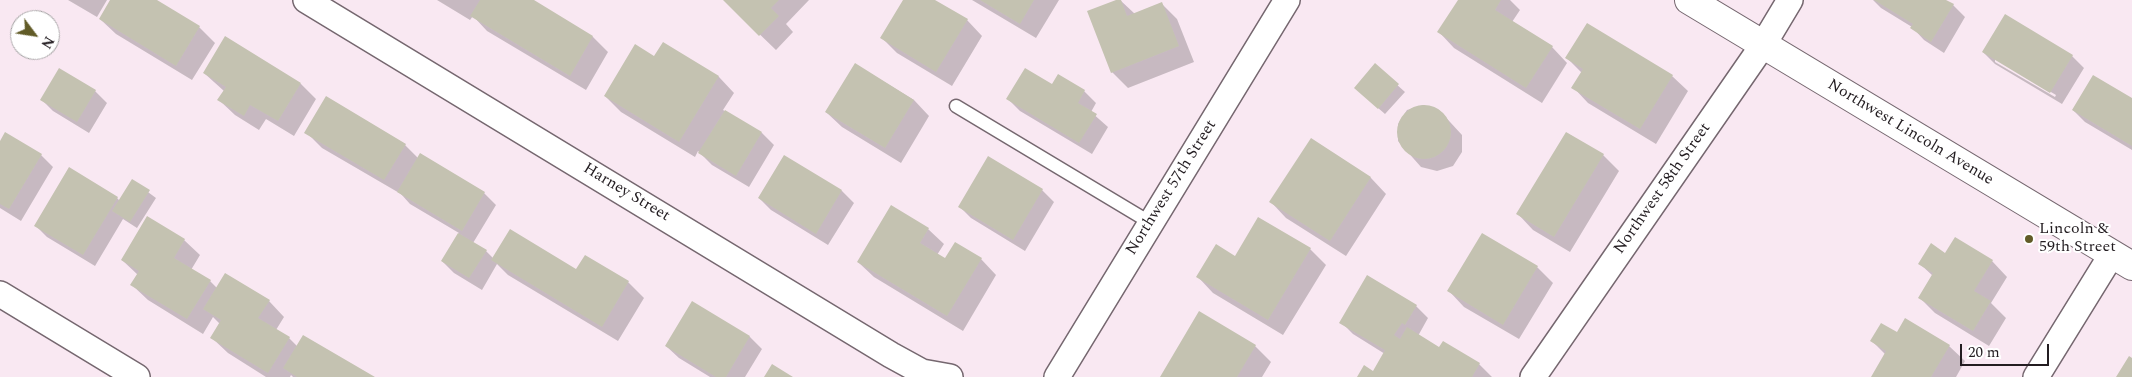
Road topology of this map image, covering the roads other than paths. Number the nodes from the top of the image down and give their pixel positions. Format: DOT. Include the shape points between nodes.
graph roads {
  1 [pos="306,0"];
  2 [pos="1287,0"];
  3 [pos="1689,0"];
  4 [pos="1790,0"];
  5 [pos="1763,45"];
  6 [pos="956,106"];
  7 [pos="1151,223"];
  8 [pos="2122,260"];
  9 [pos="0,294"];
  10 [pos="138,377"];
  11 [pos="950,377"];
  12 [pos="1057,377"];
  13 [pos="1533,377"];
  14 [pos="2036,377"];
  1 -- 11 [label="street, Harney Street" via="891,355 922,372"];
  2 -- 7 [label="street, Northwest 57th Street"];
  3 -- 5 [label="street, Northwest Lincoln Avenue"];
  4 -- 5 [label="street, Northwest 58th Street"];
  5 -- 8 [label="street, Northwest Lincoln Avenue"];
  5 -- 13 [label="street, Northwest 58th Street"];
  6 -- 7 [label="lane"];
  7 -- 12 [label="street, Northwest 57th Street"];
  8 -- 14 [label="street"];
  9 -- 10 [label="street"];
}
